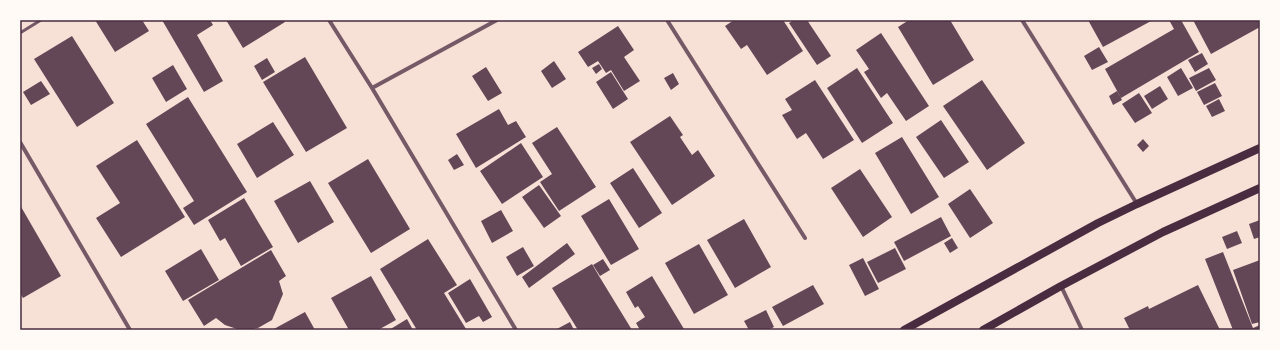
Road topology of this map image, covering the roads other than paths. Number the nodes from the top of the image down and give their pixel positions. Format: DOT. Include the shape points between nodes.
graph roads {
  1 [pos="41,20"];
  2 [pos="329,20"];
  3 [pos="498,20"];
  4 [pos="667,20"];
  5 [pos="1022,20"];
  6 [pos="20,33"];
  7 [pos="372,88"];
  8 [pos="20,142"];
  9 [pos="1260,148"];
  10 [pos="1260,188"];
  11 [pos="1137,204"];
  12 [pos="805,238"];
  13 [pos="1061,286"];
  14 [pos="130,330"];
  15 [pos="516,330"];
  16 [pos="904,330"];
  17 [pos="983,330"];
  18 [pos="1082,330"];
  1 -- 6 [label="lane"];
  2 -- 7 [label="street"];
  3 -- 7 [label="street"];
  4 -- 12 [label="street"];
  5 -- 11 [label="street"];
  7 -- 15 [label="street"];
  8 -- 14 [label="street"];
  9 -- 11 [label="main road"];
  10 -- 13 [label="main road" via="1163,232"];
  11 -- 16 [label="main road"];
  13 -- 17 [label="main road"];
  13 -- 18 [label="street"];
}
